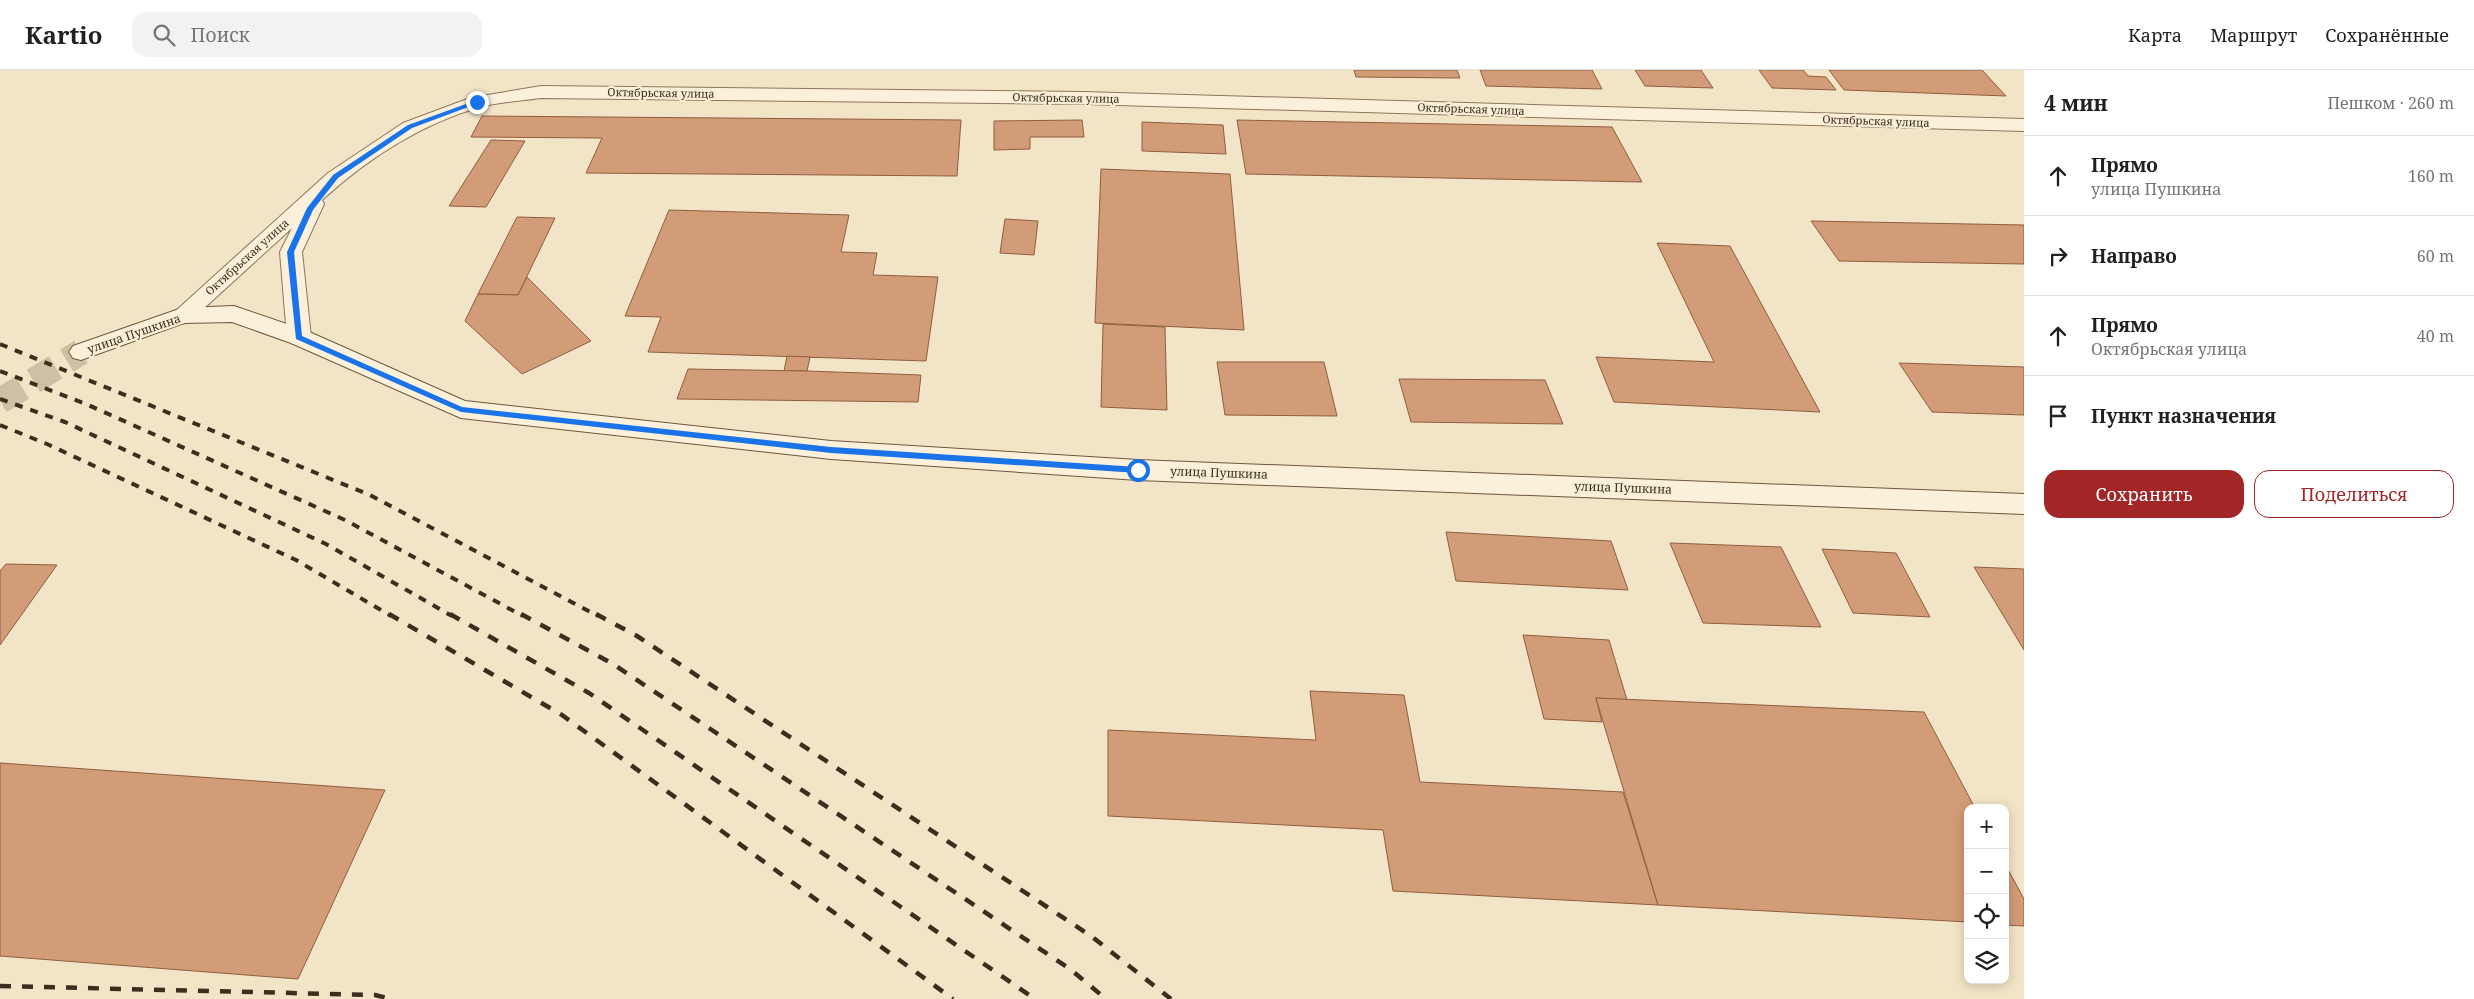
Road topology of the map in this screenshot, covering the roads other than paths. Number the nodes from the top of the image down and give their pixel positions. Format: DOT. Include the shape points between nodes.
graph roads {
  1 [pos="2024,125"];
  2 [pos="335,177"];
  3 [pos="182,316"];
  4 [pos="299,337"];
  5 [pos="81,352"];
  6 [pos="2024,504"];
  1 -- 2 [label="street, Октябрьская улица" via="1083,98 541,92 477,102 410,127"];
  2 -- 3 [label="street, Октябрьская улица"];
  2 -- 4 [label="street" via="310,209 291,252"];
  3 -- 4 [label="street, улица Пушкина" via="234,314"];
  3 -- 5 [label="street, улица Пушкина"];
  4 -- 6 [label="street, улица Пушкина" via="461,409 831,450 1138,470"];
}
